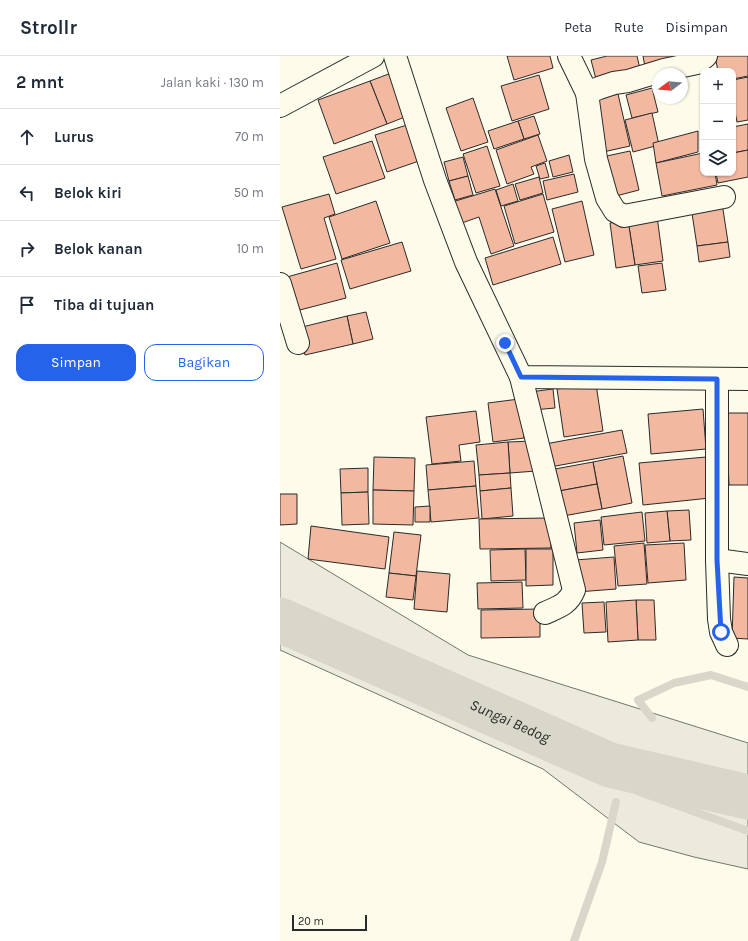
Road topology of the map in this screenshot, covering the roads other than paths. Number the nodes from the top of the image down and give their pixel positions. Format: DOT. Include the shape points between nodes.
graph roads {
  1 [pos="373,56"];
  2 [pos="395,56"];
  3 [pos="569,56"];
  4 [pos="706,56"];
  5 [pos="587,93"];
  6 [pos="280,106"];
  7 [pos="724,197"];
  8 [pos="280,284"];
  9 [pos="298,343"];
  10 [pos="521,377"];
  11 [pos="717,379"];
  12 [pos="748,379"];
  13 [pos="717,560"];
  14 [pos="748,564"];
  15 [pos="545,613"];
  16 [pos="726,645"];
  1 -- 6 [label="street"];
  2 -- 10 [label="street" via="435,180 461,248"];
  3 -- 5 [label="street"];
  4 -- 5 [label="street" via="697,64 614,83"];
  5 -- 7 [label="street" via="596,159 607,198 615,211 624,216"];
  8 -- 9 [label="street"];
  10 -- 11 [label="street"];
  10 -- 15 [label="street" via="574,590 566,603"];
  11 -- 12 [label="street"];
  11 -- 13 [label="street"];
  13 -- 14 [label="street"];
  13 -- 16 [label="street" via="719,619"];
}
